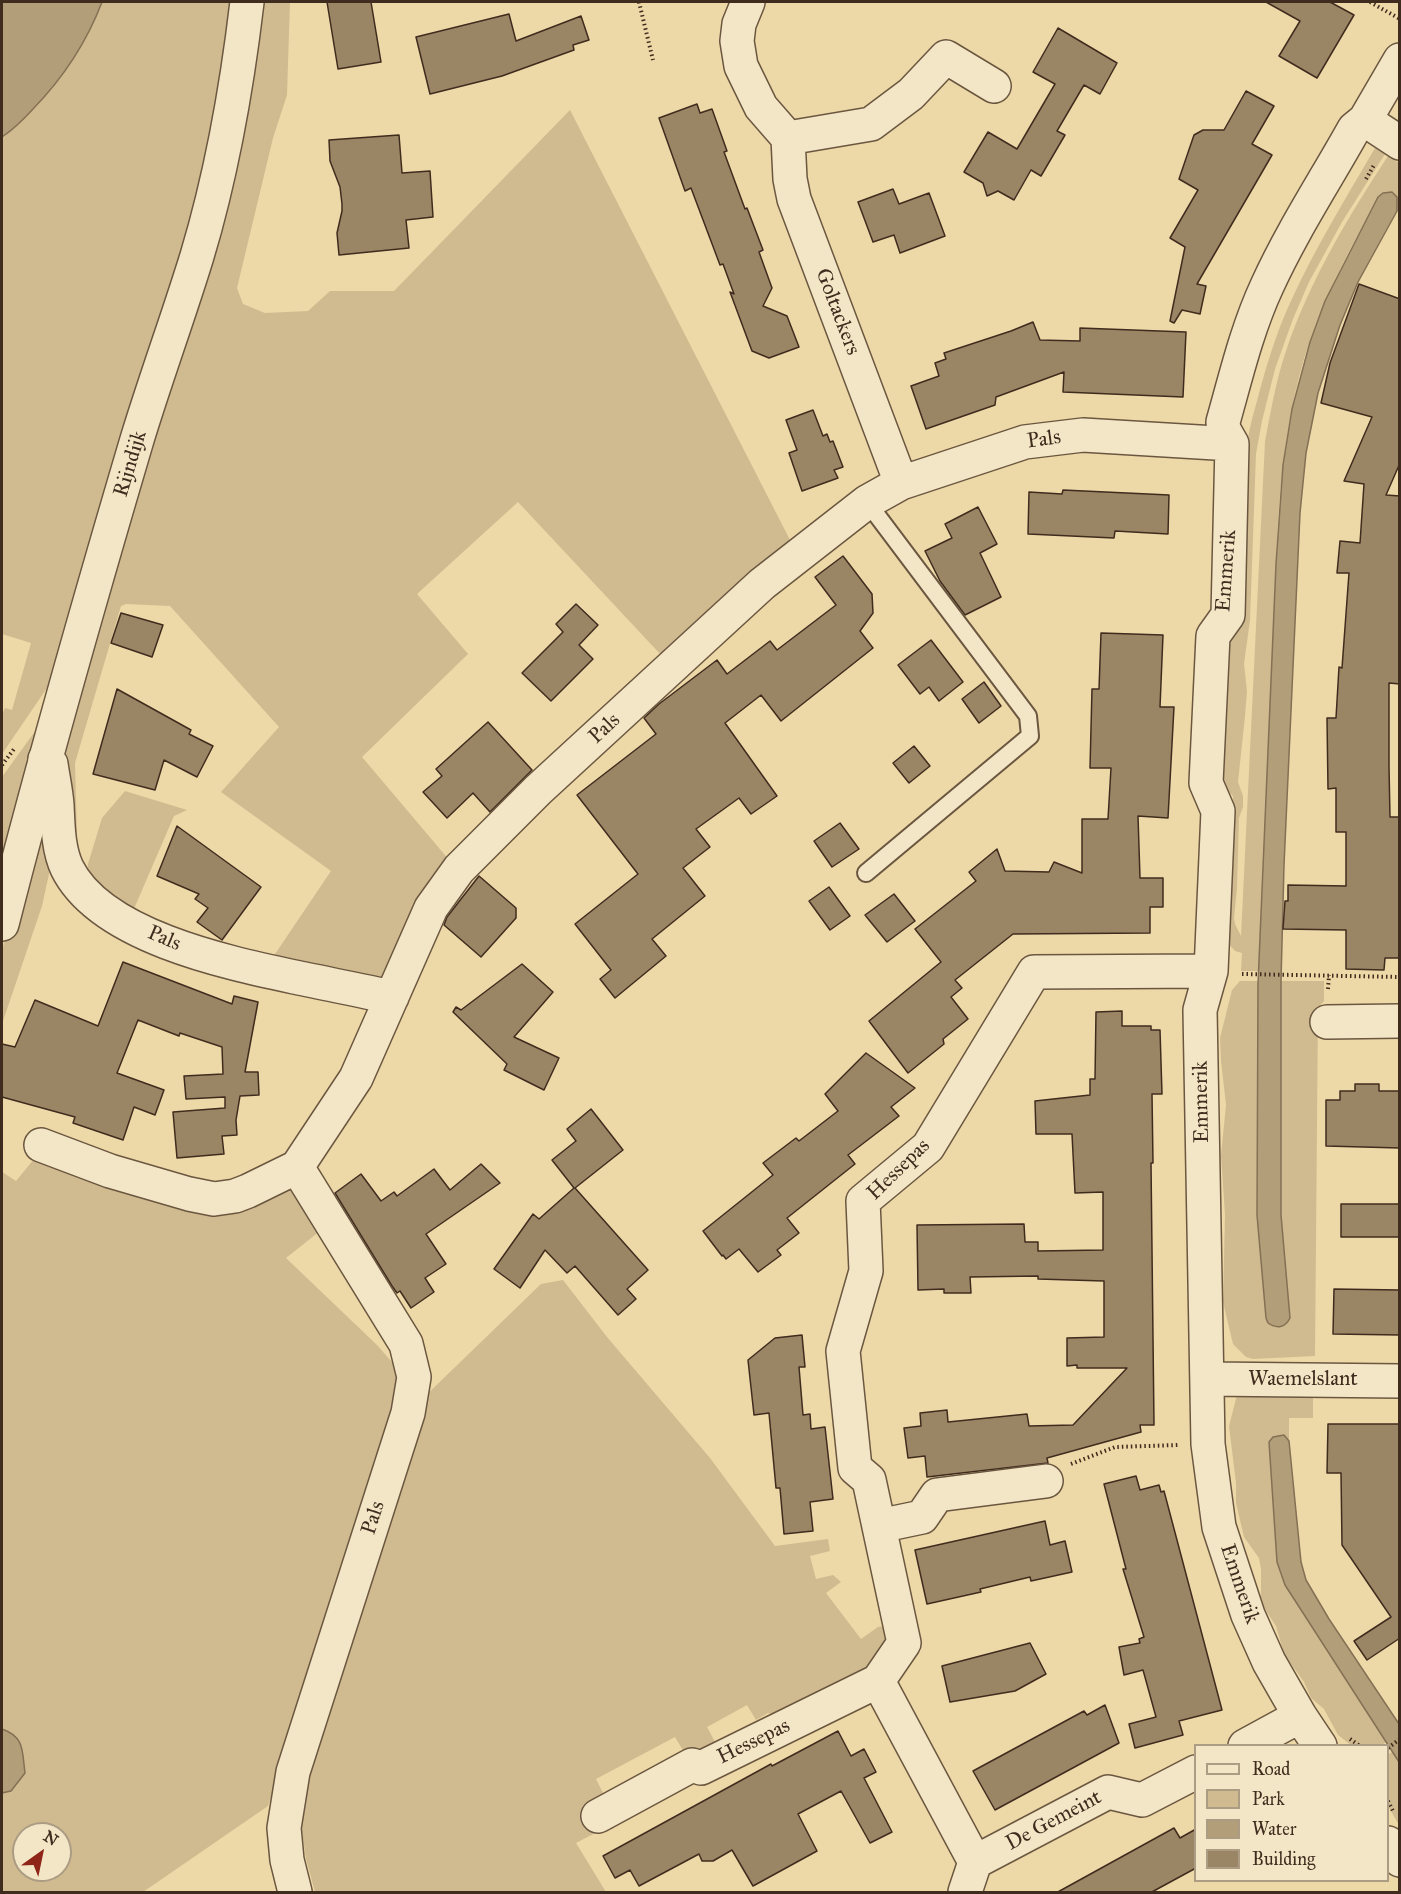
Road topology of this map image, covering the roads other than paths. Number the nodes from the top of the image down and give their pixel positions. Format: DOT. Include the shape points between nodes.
graph roads {
  1 [pos="247,2"];
  2 [pos="748,2"];
  3 [pos="1400,60"];
  4 [pos="994,86"];
  5 [pos="1384,132"];
  6 [pos="788,138"];
  7 [pos="1232,444"];
  8 [pos="901,483"];
  9 [pos="867,501"];
  10 [pos="45,759"];
  11 [pos="866,873"];
  12 [pos="2,924"];
  13 [pos="1212,972"];
  14 [pos="392,997"];
  15 [pos="1400,1021"];
  16 [pos="1327,1022"];
  17 [pos="41,1145"];
  18 [pos="297,1167"];
  19 [pos="1207,1379"];
  20 [pos="1400,1381"];
  21 [pos="1046,1481"];
  22 [pos="879,1526"];
  23 [pos="879,1681"];
  24 [pos="1300,1716"];
  25 [pos="1331,1740"];
  26 [pos="1249,1744"];
  27 [pos="1194,1773"];
  28 [pos="598,1816"];
  29 [pos="1389,1844"];
  30 [pos="1400,1860"];
  31 [pos="970,1877"];
  32 [pos="295,1893"];
  1 -- 10 [label="street, Rijndijk" via="235,96 198,254 137,441"];
  2 -- 6 [label="street" via="737,41 741,66 761,107"];
  3 -- 5 [label="street"];
  4 -- 6 [label="street" via="946,57 911,94 871,124"];
  5 -- 7 [label="street, Emmerik" via="1369,134 1369,147 1312,243 1278,312 1239,435"];
  6 -- 8 [label="street, Goltackers" via="795,199"];
  7 -- 8 [label="street, Pals" via="1083,435 1048,439 1024,442"];
  7 -- 13 [label="street, Emmerik" via="1228,615 1213,636 1206,783 1218,811"];
  8 -- 9 [label="street, Pals"];
  9 -- 11 [label="lane" via="1028,716 1030,736"];
  9 -- 14 [label="street, Pals" via="762,584 538,790 459,869 431,908"];
  10 -- 12 [label="street, Rijndijk"];
  10 -- 14 [label="street, Pals" via="51,764 66,865 99,907 127,924 220,961"];
  13 -- 19 [label="street, Emmerik" via="1200,1010"];
  13 -- 22 [label="street, Hessepas" via="1034,972 928,1147 863,1201 866,1271 843,1351 855,1468 869,1479"];
  14 -- 18 [label="street, Pals" via="356,1078"];
  15 -- 16 [label="street"];
  17 -- 18 [label="street" via="110,1171 214,1199 248,1191"];
  18 -- 32 [label="street, Pals" via="406,1344 414,1377 408,1413 293,1772 284,1828"];
  19 -- 20 [label="street, Waemelslant"];
  19 -- 24 [label="street, Emmerik" via="1208,1444 1220,1527 1245,1606 1269,1662"];
  21 -- 22 [label="street" via="937,1495 922,1517"];
  22 -- 23 [label="street, Hessepas" via="904,1643"];
  23 -- 28 [label="street, Hessepas" via="701,1767 693,1766"];
  23 -- 31 [label="street"];
  24 -- 25 [label="street, Emmerik"];
  24 -- 26 [label="street"];
  27 -- 31 [label="street, De Gemeint" via="1142,1800 1108,1792"];
  29 -- 30 [label="street"];
}
